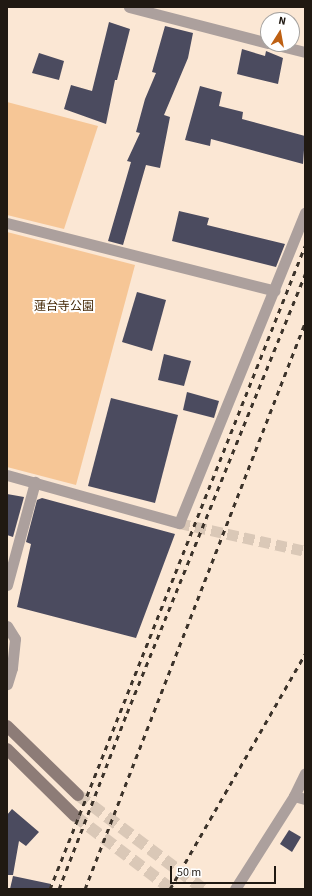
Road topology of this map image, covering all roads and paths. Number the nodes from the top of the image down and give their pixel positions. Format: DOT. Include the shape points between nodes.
graph roads {
  1 [pos="129,7"];
  2 [pos="260,41"];
  3 [pos="305,212"];
  4 [pos="7,223"];
  5 [pos="275,291"];
  6 [pos="7,475"];
  7 [pos="35,482"];
  8 [pos="7,585"];
  9 [pos="7,626"];
  10 [pos="7,684"];
  11 [pos="7,726"];
  12 [pos="7,749"];
  13 [pos="305,773"];
  14 [pos="78,795"];
  15 [pos="300,797"];
  16 [pos="75,816"];
  17 [pos="237,889"];
  1 -- 2 [label="street"];
  3 -- 5 [label="street"];
  4 -- 5 [label="street"];
  5 -- 7 [label="street" via="179,523"];
  6 -- 7 [label="street"];
  7 -- 8 [label="street"];
  9 -- 10 [label="street" via="14,639 12,668"];
  11 -- 14 [label="street"];
  12 -- 16 [label="street"];
  13 -- 15 [label="street"];
  15 -- 17 [label="street"];
}
